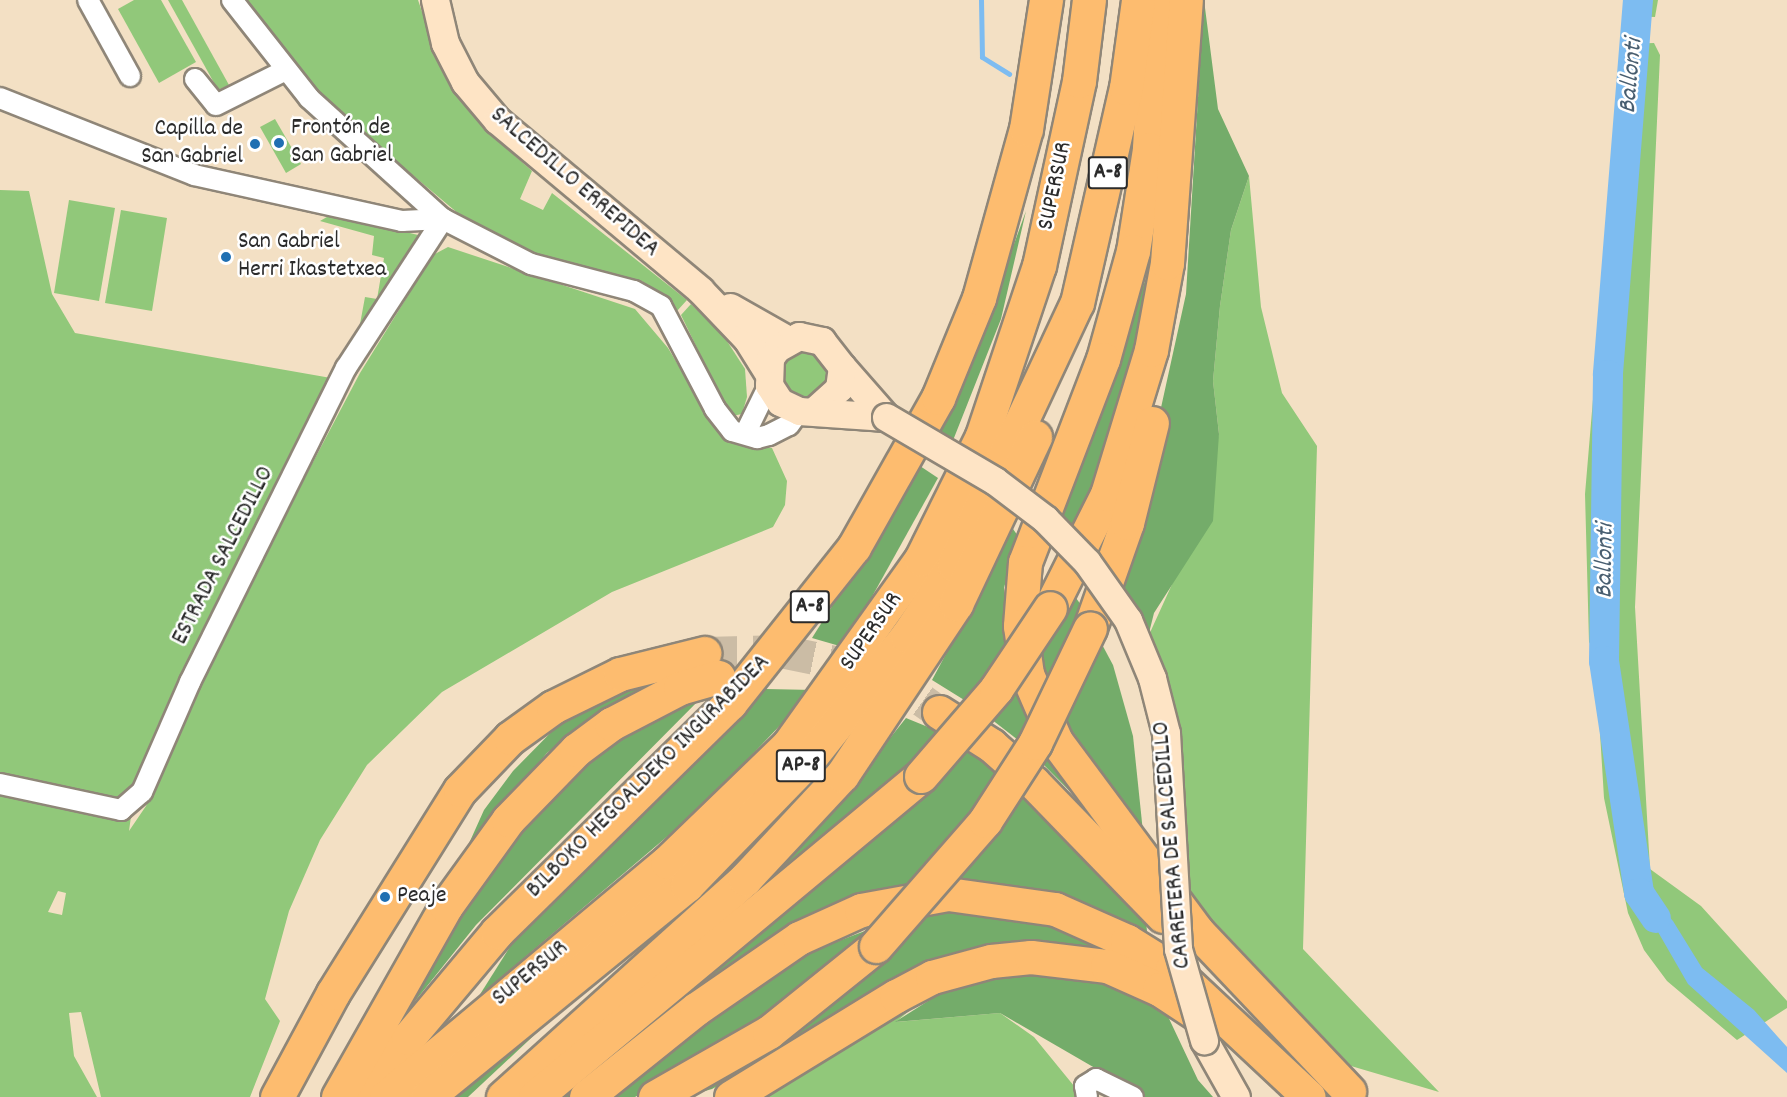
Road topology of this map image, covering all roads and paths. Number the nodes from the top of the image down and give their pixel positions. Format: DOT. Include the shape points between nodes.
graph roads {
  1 [pos="87,0"];
  2 [pos="232,0"];
  3 [pos="435,0"];
  4 [pos="1046,0"];
  5 [pos="1089,0"];
  6 [pos="1138,0"];
  7 [pos="1158,0"];
  8 [pos="1186,0"];
  9 [pos="286,70"];
  10 [pos="130,76"];
  11 [pos="195,79"];
  12 [pos="0,98"];
  13 [pos="444,219"];
  14 [pos="1167,263"];
  15 [pos="700,290"];
  16 [pos="788,340"];
  17 [pos="1061,343"];
  18 [pos="842,368"];
  19 [pos="768,378"];
  20 [pos="808,410"];
  21 [pos="886,417"];
  22 [pos="745,434"];
  23 [pos="939,712"];
  24 [pos="0,784"];
  25 [pos="1234,1094"];
  26 [pos="1353,1094"];
  27 [pos="278,1097"];
  28 [pos="338,1097"];
  29 [pos="370,1097"];
  30 [pos="386,1097"];
  31 [pos="428,1097"];
  32 [pos="503,1097"];
  33 [pos="535,1097"];
  34 [pos="586,1097"];
  35 [pos="655,1097"];
  36 [pos="731,1097"];
  37 [pos="1087,1097"];
  38 [pos="1132,1097"];
  39 [pos="1309,1097"];
  1 -- 10 [label="street"];
  2 -- 9 [label="street"];
  3 -- 15 [label="street, SALCEDILLO ERREPIDEA" via="445,44 465,82 497,120"];
  4 -- 29 [label="highway, BILBOKO HEGOALDEKO INGURABIDEA / A-8" via="1026,129 979,297 938,398 854,546 730,703 497,932 408,1038"];
  5 -- 30 [label="highway, SUPERSUR / AP-8" via="1079,81 1039,266 982,436 921,560 789,744 667,862"];
  6 -- 17 [label="highway, A-8" via="1097,228"];
  7 -- 26 [label="highway" via="1149,149 1125,290 1025,562 1020,626 1027,674 1056,741 1197,931"];
  8 -- 14 [label="highway"];
  9 -- 11 [label="street" via="216,105"];
  9 -- 13 [label="street" via="358,147"];
  12 -- 13 [label="street" via="194,175 402,221"];
  13 -- 22 [label="street" via="531,264 648,297 670,317 724,424"];
  13 -- 24 [label="street, ESTRADA SALCEDILLO" via="346,368 190,682 142,792 121,810"];
  14 -- 33 [label="highway, bridge" via="1125,445 1082,550 1050,608 996,689 921,776"];
  14 -- 35 [label="highway, bridge" via="1174,290 1156,405 1127,523 1090,628 1046,723 985,821 876,946 769,1032"];
  15 -- 16 [label="street"];
  15 -- 19 [label="street" via="747,339"];
  16 -- 18 [label="street" via="822,341"];
  16 -- 19 [label="street" via="777,348"];
  17 -- 31 [label="highway, SUPERSUR / AP-8" via="1025,407 954,565 907,636 808,759 687,885"];
  17 -- 32 [label="highway" via="1044,415 981,556 926,657 873,735 808,815 745,879"];
  18 -- 20 [label="street" via="839,388"];
  18 -- 21 [label="street"];
  19 -- 20 [label="street" via="780,402"];
  19 -- 22 [label="street"];
  20 -- 21 [label="street"];
  20 -- 22 [label="street" via="769,435"];
  21 -- 25 [label="street, CARRETERA DE SALCEDILLO, bridge" via="995,481 1046,519 1087,562 1128,620 1152,678 1166,734 1172,890 1187,989 1204,1040"];
  23 -- 26 [label="highway" via="990,745 1034,783 1247,1006"];
  27 -- 28 [label="highway" via="333,993 460,790 510,738 553,707 620,674 711,665 670,693 611,724 576,750 508,820 446,906"];
  34 -- 39 [label="highway" via="696,1009 799,938 890,902 948,894 1055,909 1127,941 1172,969"];
  36 -- 39 [label="highway" via="932,977 1031,957 1107,966 1159,989"];
  37 -- 38 [label="street" via="1084,1086 1096,1079"];
}
